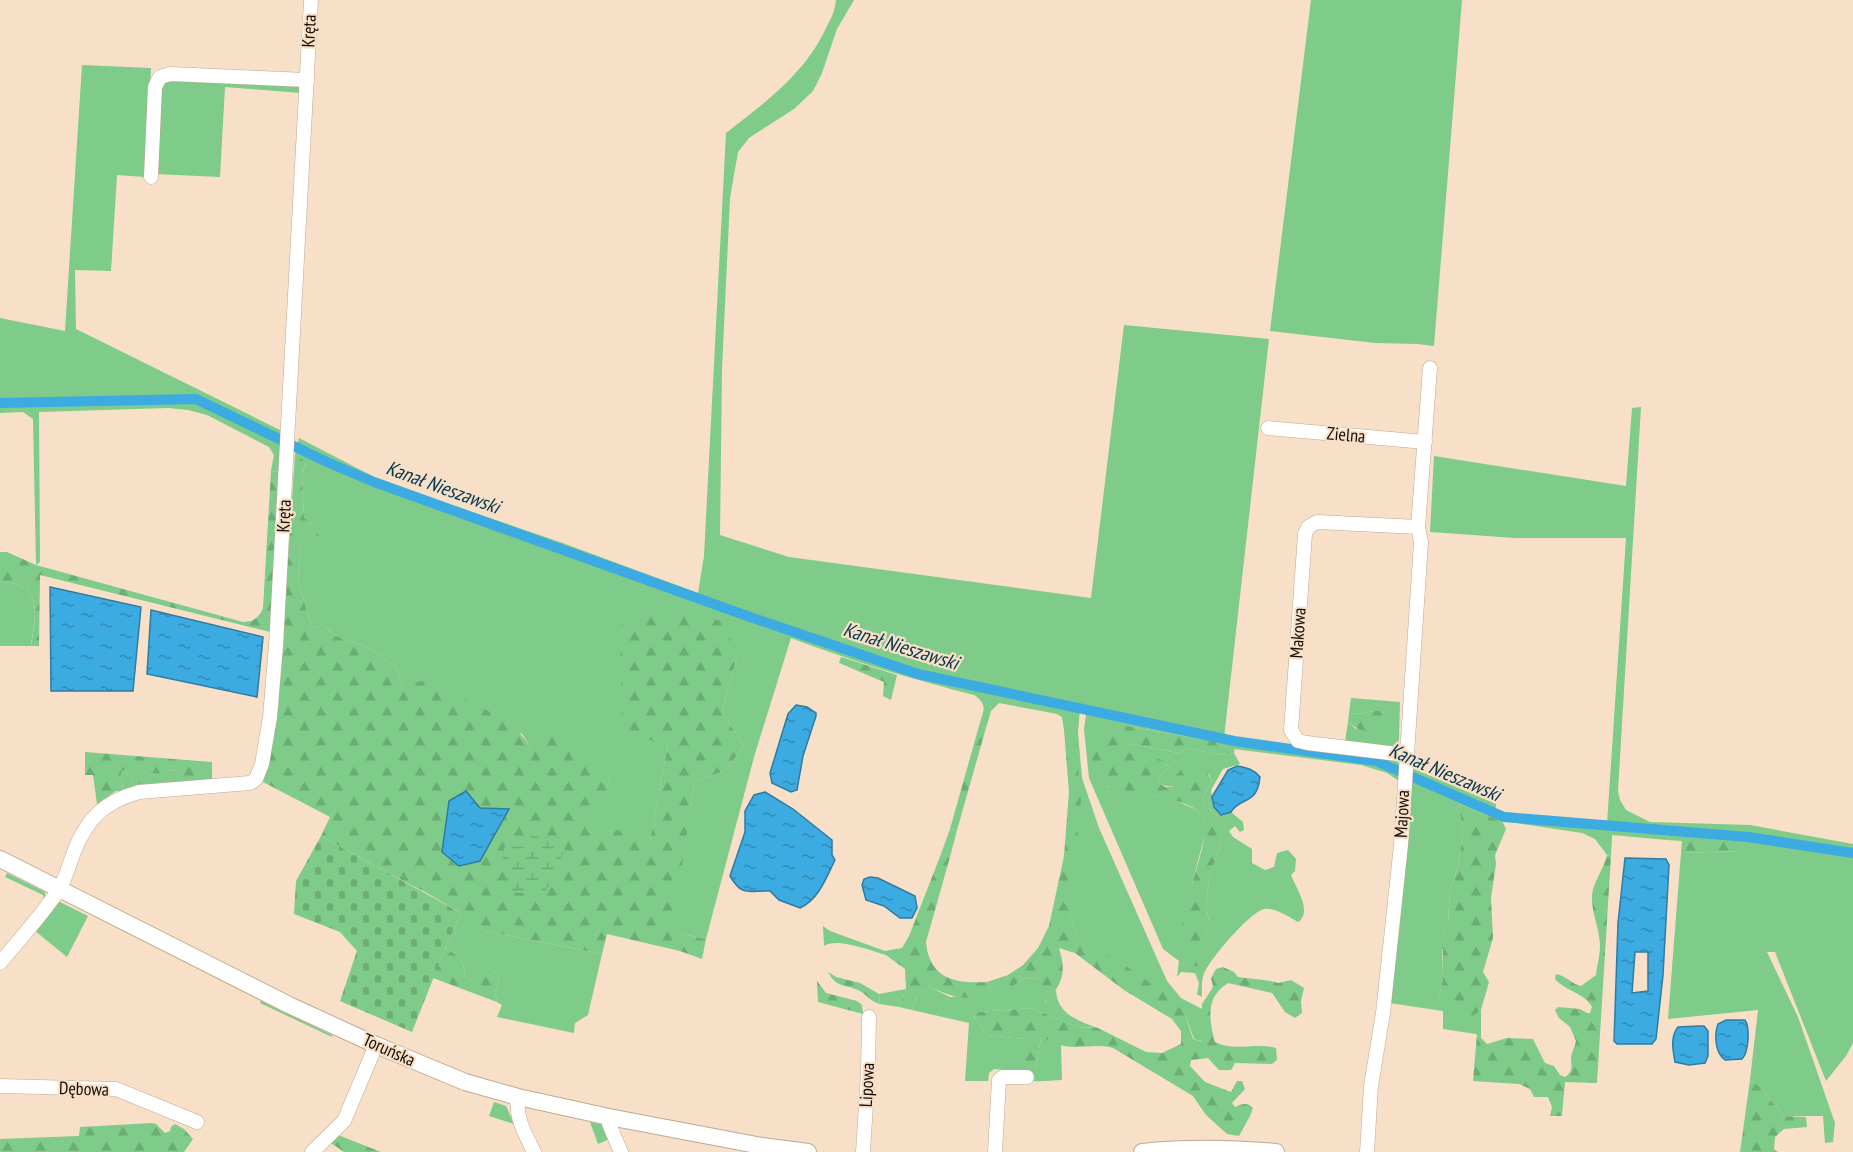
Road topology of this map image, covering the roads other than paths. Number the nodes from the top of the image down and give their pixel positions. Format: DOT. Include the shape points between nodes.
graph roads {
  1 [pos="311,0"];
  2 [pos="307,80"];
  3 [pos="151,177"];
  4 [pos="1430,368"];
  5 [pos="1268,428"];
  6 [pos="1425,442"];
  7 [pos="1418,527"];
  8 [pos="1405,768"];
  9 [pos="0,860"];
  10 [pos="59,889"];
  11 [pos="2,958"];
  12 [pos="868,1017"];
  13 [pos="376,1045"];
  14 [pos="1027,1077"];
  15 [pos="0,1086"];
  16 [pos="518,1097"];
  17 [pos="609,1117"];
  18 [pos="197,1122"];
  19 [pos="1249,1151"];
  20 [pos="312,1152"];
  21 [pos="534,1152"];
  22 [pos="621,1152"];
  23 [pos="808,1152"];
  24 [pos="863,1152"];
  25 [pos="995,1152"];
  26 [pos="1142,1152"];
  27 [pos="1276,1152"];
  28 [pos="1366,1152"];
  1 -- 2 [label="street, Kręta"];
  2 -- 3 [label="street" via="160,76 155,87"];
  2 -- 10 [label="street, Kręta" via="286,487 270,717 259,774 250,783 139,792 109,803 81,835"];
  4 -- 6 [label="street, Majowa"];
  5 -- 6 [label="street, Zielna"];
  6 -- 7 [label="street, Majowa"];
  7 -- 8 [label="street, Majowa" via="1421,542"];
  7 -- 8 [label="street, Makowa" via="1317,522 1308,527 1291,730 1298,741"];
  8 -- 28 [label="street, Majowa" via="1397,885"];
  9 -- 10 [label="main road, Toruńska"];
  10 -- 11 [label="street, Kręta"];
  10 -- 13 [label="main road, Toruńska"];
  12 -- 24 [label="street, Lipowa"];
  13 -- 16 [label="main road, Toruńska" via="465,1082"];
  13 -- 20 [label="street" via="344,1121"];
  14 -- 25 [label="street" via="999,1080"];
  15 -- 18 [label="street, Dębowa" via="116,1089"];
  16 -- 17 [label="main road, Toruńska"];
  16 -- 21 [label="street" via="519,1119"];
  17 -- 22 [label="street"];
  17 -- 23 [label="main road, Toruńska"];
  19 -- 26 [label="main road" via="1185,1148"];
  19 -- 27 [label="main road"];
}
